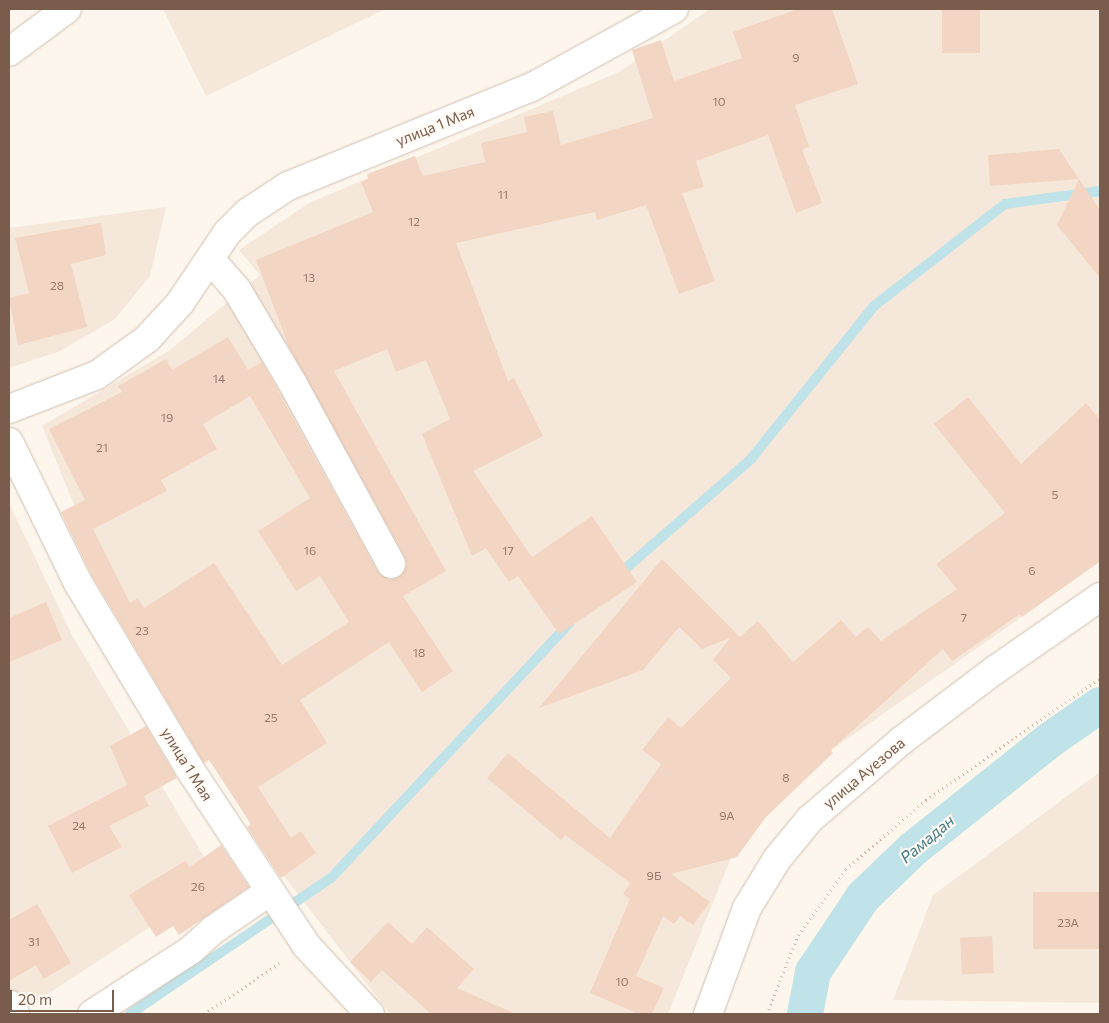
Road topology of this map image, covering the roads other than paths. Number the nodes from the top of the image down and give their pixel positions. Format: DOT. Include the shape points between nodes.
graph roads {
  1 [pos="67,9"];
  2 [pos="674,9"];
  3 [pos="9,52"];
  4 [pos="211,260"];
  5 [pos="9,409"];
  6 [pos="9,442"];
  7 [pos="390,564"];
  8 [pos="1100,597"];
  9 [pos="269,892"];
  10 [pos="9,1004"];
  11 [pos="15,1014"];
  12 [pos="92,1014"];
  13 [pos="370,1014"];
  14 [pos="708,1014"];
  1 -- 3 [label="street"];
  2 -- 4 [label="street, улица 1 Мая" via="532,87 288,186 247,213 227,233"];
  4 -- 5 [label="street, улица 1 Мая" via="180,303 147,339 121,359 88,379"];
  4 -- 7 [label="street" via="237,290 293,384"];
  6 -- 9 [label="street, улица 1 Мая" via="78,584 189,768"];
  8 -- 14 [label="street, улица Ауезова" via="901,741 810,818 777,859 747,908"];
  9 -- 12 [label="street" via="213,930 191,950"];
  9 -- 13 [label="street" via="306,946"];
  10 -- 11 [label="street"];
}
